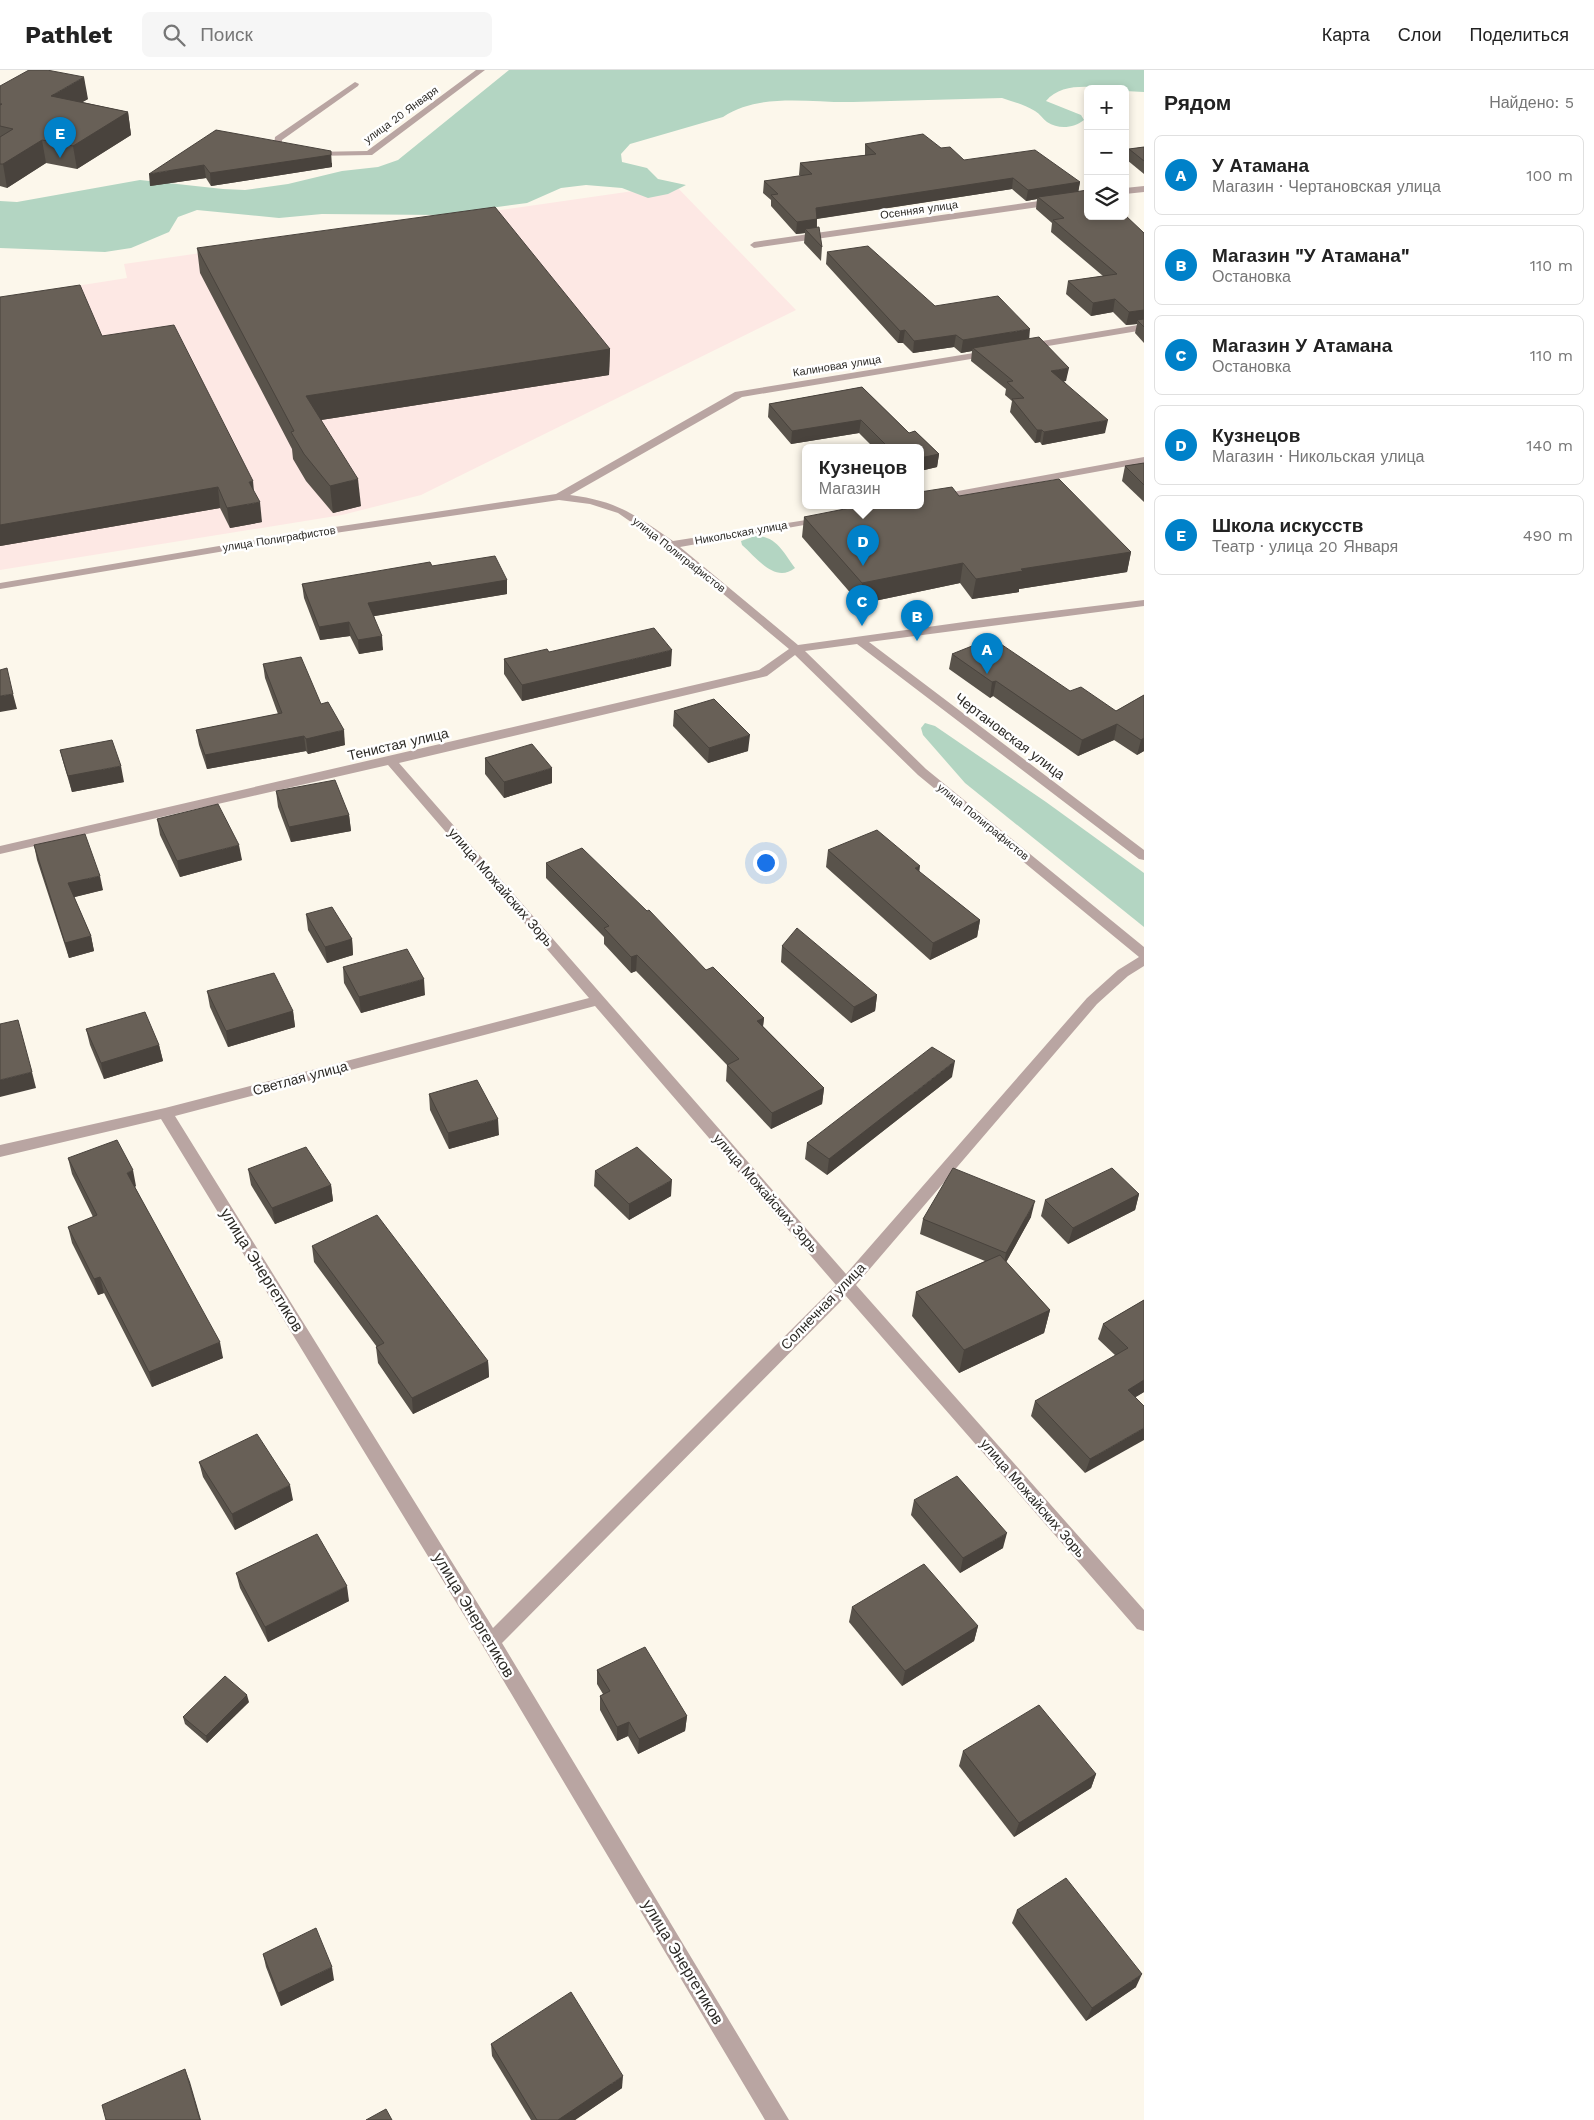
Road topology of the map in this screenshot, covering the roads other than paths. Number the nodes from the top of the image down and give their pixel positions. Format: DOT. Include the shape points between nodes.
graph roads {
  1 [pos="481,70"];
  2 [pos="355,84"];
  3 [pos="1144,189"];
  4 [pos="1129,191"];
  5 [pos="1084,198"];
  6 [pos="754,245"];
  7 [pos="1144,328"];
  8 [pos="1144,460"];
  9 [pos="559,498"];
  10 [pos="924,500"];
  11 [pos="836,516"];
  12 [pos="671,545"];
  13 [pos="0,586"];
  14 [pos="1144,602"];
  15 [pos="859,640"];
  16 [pos="796,649"];
  17 [pos="392,761"];
  18 [pos="0,850"];
  19 [pos="1144,856"];
  20 [pos="1144,954"];
  21 [pos="1144,960"];
  22 [pos="598,1000"];
  23 [pos="165,1113"];
  24 [pos="0,1151"];
  25 [pos="846,1285"];
  26 [pos="1144,1623"];
  27 [pos="491,1642"];
  28 [pos="778,2120"];
  1 -- 2 [label="street, улица 20 Января" via="369,153 311,154 278,146 278,140"];
  3 -- 4 [label="street"];
  5 -- 6 [label="street, Осенняя улица"];
  7 -- 9 [label="street, Калиновая улица" via="739,394"];
  8 -- 10 [label="street"];
  9 -- 12 [label="street, улица Полиграфистов" via="592,501 622,512"];
  9 -- 13 [label="street, улица Полиграфистов" via="308,534"];
  11 -- 12 [label="street, Никольская улица"];
  12 -- 16 [label="street, улица Полиграфистов"];
  14 -- 15 [label="street"];
  15 -- 16 [label="street"];
  15 -- 19 [label="street, Чертановская улица"];
  16 -- 17 [label="street, Тенистая улица" via="763,673"];
  16 -- 20 [label="street, улица Полиграфистов" via="922,772"];
  17 -- 18 [label="street, Тенистая улица"];
  17 -- 22 [label="street, улица Можайских Зорь"];
  21 -- 25 [label="street, Солнечная улица" via="1123,973 1092,1001"];
  22 -- 23 [label="street, Светлая улица"];
  22 -- 25 [label="street, улица Можайских Зорь"];
  23 -- 24 [label="street, Светлая улица"];
  23 -- 27 [label="street, улица Энергетиков"];
  25 -- 26 [label="street, улица Можайских Зорь"];
  25 -- 27 [label="street, Солнечная улица"];
  27 -- 28 [label="street, улица Энергетиков"];
}
